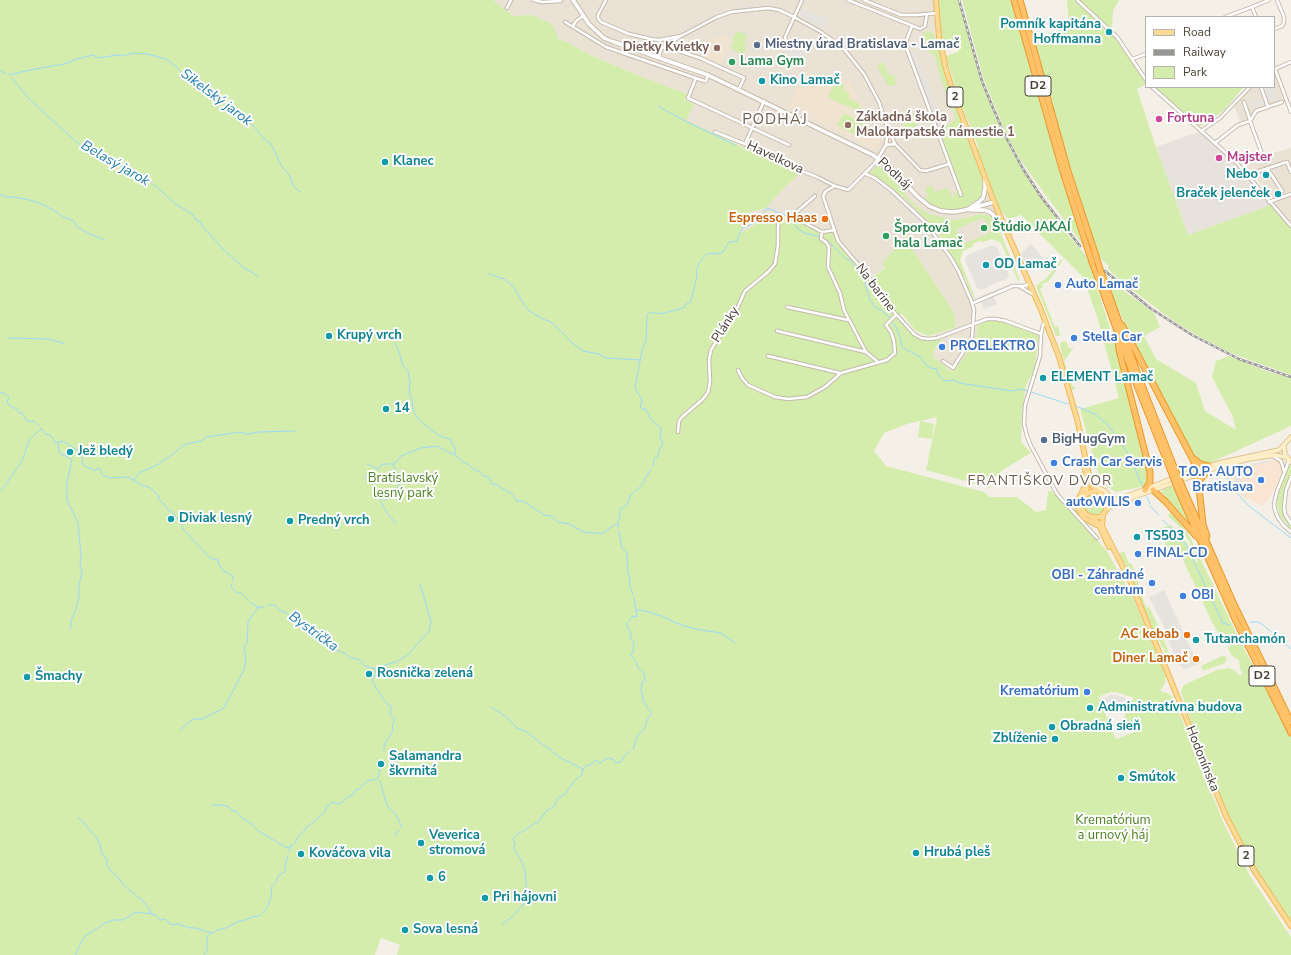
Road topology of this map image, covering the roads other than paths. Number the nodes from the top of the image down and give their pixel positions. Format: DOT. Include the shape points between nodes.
graph roads {
  1 [pos="511,0"];
  2 [pos="533,0"];
  3 [pos="573,0"];
  4 [pos="606,0"];
  5 [pos="802,0"];
  6 [pos="848,0"];
  7 [pos="864,0"];
  8 [pos="936,0"];
  9 [pos="1014,0"];
  10 [pos="1020,0"];
  11 [pos="1078,0"];
  12 [pos="1269,0"];
  13 [pos="1277,0"];
  14 [pos="561,1"];
  15 [pos="507,8"];
  16 [pos="1252,8"];
  17 [pos="937,12"];
  18 [pos="928,14"];
  19 [pos="583,16"];
  20 [pos="1228,16"];
  21 [pos="1256,16"];
  22 [pos="794,17"];
  23 [pos="565,22"];
  24 [pos="572,26"];
  25 [pos="912,26"];
  26 [pos="1275,29"];
  27 [pos="681,36"];
  28 [pos="659,40"];
  29 [pos="789,43"];
  30 [pos="667,46"];
  31 [pos="661,49"];
  32 [pos="1145,54"];
  33 [pos="659,57"];
  34 [pos="1132,59"];
  35 [pos="1291,62"];
  36 [pos="1275,69"];
  37 [pos="708,75"];
  38 [pos="696,78"];
  39 [pos="1145,78"];
  40 [pos="1153,88"];
  41 [pos="1249,88"];
  42 [pos="1261,88"];
  43 [pos="739,89"];
  44 [pos="764,101"];
  45 [pos="1244,102"];
  46 [pos="1282,102"];
  47 [pos="1268,107"];
  48 [pos="1291,112"];
  49 [pos="1250,121"];
  50 [pos="752,127"];
  51 [pos="888,129"];
  52 [pos="1201,131"];
  53 [pos="716,132"];
  54 [pos="1215,143"];
  55 [pos="745,144"];
  56 [pos="895,144"];
  57 [pos="789,145"];
  58 [pos="886,145"];
  59 [pos="879,158"];
  60 [pos="1236,162"];
  61 [pos="949,164"];
  62 [pos="1267,168"];
  63 [pos="1066,171"];
  64 [pos="1291,172"];
  65 [pos="866,174"];
  66 [pos="1246,175"];
  67 [pos="985,176"];
  68 [pos="1069,183"];
  69 [pos="834,186"];
  70 [pos="1282,191"];
  71 [pos="1291,194"];
  72 [pos="961,195"];
  73 [pos="815,196"];
  74 [pos="994,202"];
  75 [pos="1269,202"];
  76 [pos="965,210"];
  77 [pos="779,220"];
  78 [pos="1004,225"];
  79 [pos="1291,226"];
  80 [pos="835,230"];
  81 [pos="822,236"];
  82 [pos="1030,284"];
  83 [pos="1019,286"];
  84 [pos="1035,296"];
  85 [pos="973,303"];
  86 [pos="787,307"];
  87 [pos="896,315"];
  88 [pos="1117,316"];
  89 [pos="849,320"];
  90 [pos="1046,322"];
  91 [pos="973,325"];
  92 [pos="777,331"];
  93 [pos="1041,334"];
  94 [pos="1118,335"];
  95 [pos="866,352"];
  96 [pos="768,356"];
  97 [pos="943,361"];
  98 [pos="878,362"];
  99 [pos="738,370"];
  100 [pos="841,373"];
  101 [pos="678,432"];
  102 [pos="1291,437"];
  103 [pos="1284,445"];
  104 [pos="1272,455"];
  105 [pos="1191,456"];
  106 [pos="1288,459"];
  107 [pos="1172,468"];
  108 [pos="1208,468"];
  109 [pos="1196,470"];
  110 [pos="1284,472"];
  111 [pos="1193,476"];
  112 [pos="1291,478"];
  113 [pos="1088,481"];
  114 [pos="1180,489"];
  115 [pos="1152,490"];
  116 [pos="1097,491"];
  117 [pos="1144,492"];
  118 [pos="1086,494"];
  119 [pos="1118,499"];
  120 [pos="1107,500"];
  121 [pos="1107,509"];
  122 [pos="1103,515"];
  123 [pos="1092,518"];
  124 [pos="1291,524"];
  125 [pos="1100,528"];
  126 [pos="1291,532"];
  127 [pos="1097,538"];
  128 [pos="1200,542"];
  129 [pos="1208,545"];
  130 [pos="1131,583"];
  131 [pos="1291,722"];
  132 [pos="1291,733"];
  133 [pos="1291,926"];
  1 -- 15 [label="street"];
  2 -- 14 [label="street"];
  3 -- 19 [label="street, Podháj"];
  4 -- 28 [label="street" via="598,15 601,22 629,34"];
  5 -- 22 [label="street"];
  6 -- 25 [label="street"];
  7 -- 18 [label="street" via="901,15"];
  8 -- 17 [label="main road, Hodonínska / 2"];
  9 -- 63 [label="highway, D2"];
  10 -- 63 [label="highway, D2"];
  11 -- 34 [label="street" via="1117,37"];
  12 -- 16 [label="street"];
  13 -- 26 [label="street" via="1284,22 1282,26"];
  16 -- 20 [label="street"];
  16 -- 21 [label="street"];
  17 -- 18 [label="street"];
  17 -- 67 [label="main road, Hodonínska / 2" via="946,69"];
  18 -- 25 [label="street" via="922,28"];
  19 -- 24 [label="street"];
  19 -- 33 [label="street, Podháj" via="604,38"];
  22 -- 27 [label="street" via="768,8 731,12"];
  22 -- 29 [label="street" via="785,37"];
  22 -- 51 [label="street" via="844,49 864,74 879,102"];
  23 -- 24 [label="street"];
  24 -- 38 [label="street" via="606,47"];
  25 -- 61 [label="street" via="906,47"];
  27 -- 28 [label="street"];
  27 -- 30 [label="street"];
  28 -- 31 [label="street"];
  30 -- 31 [label="street"];
  30 -- 43 [label="street" via="744,78"];
  31 -- 33 [label="street"];
  32 -- 34 [label="street"];
  33 -- 37 [label="street, Podháj"];
  34 -- 39 [label="street"];
  35 -- 36 [label="street"];
  36 -- 48 [label="street"];
  37 -- 38 [label="street" via="706,81"];
  37 -- 43 [label="street, Podháj"];
  38 -- 50 [label="street" via="688,98"];
  40 -- 52 [label="street"];
  41 -- 52 [label="street" via="1220,118"];
  42 -- 47 [label="street"];
  43 -- 44 [label="street, Podháj"];
  44 -- 50 [label="street"];
  44 -- 59 [label="street, Podháj"];
  45 -- 49 [label="street"];
  46 -- 47 [label="street"];
  47 -- 49 [label="street" via="1256,111"];
  49 -- 54 [label="street" via="1238,125"];
  49 -- 60 [label="street" via="1261,151"];
  50 -- 55 [label="street"];
  50 -- 57 [label="street"];
  51 -- 56 [label="street"];
  51 -- 58 [label="street"];
  52 -- 54 [label="street"];
  53 -- 55 [label="street, Havelkova"];
  54 -- 60 [label="street"];
  55 -- 69 [label="street, Havelkova"];
  56 -- 58 [label="street"];
  56 -- 61 [label="street" via="920,170 926,171"];
  58 -- 59 [label="street"];
  59 -- 65 [label="street"];
  59 -- 76 [label="street, Podháj" via="929,206 946,212"];
  60 -- 66 [label="street"];
  61 -- 72 [label="street"];
  62 -- 64 [label="street" via="1287,162"];
  62 -- 66 [label="street"];
  62 -- 70 [label="street"];
  63 -- 68 [label="highway, D2"];
  65 -- 69 [label="street" via="848,190"];
  65 -- 85 [label="street" via="892,191 925,222 958,270"];
  66 -- 75 [label="street"];
  67 -- 74 [label="main road, Hodonínska / 2"];
  67 -- 76 [label="street" via="983,198"];
  68 -- 88 [label="highway, D2, bridge"];
  68 -- 94 [label="highway, D2, bridge" via="1086,244"];
  69 -- 80 [label="street, Na barine" via="823,196"];
  71 -- 75 [label="street"];
  73 -- 81 [label="street" via="792,216"];
  74 -- 76 [label="street, Podháj"];
  74 -- 78 [label="main road, Hodonínska / 2"];
  75 -- 79 [label="street"];
  76 -- 78 [label="street" via="990,212"];
  77 -- 101 [label="street, Plánky" via="775,264 745,291 732,320 711,350 708,392 679,422"];
  78 -- 82 [label="main road, Hodonínska / 2"];
  80 -- 81 [label="street"];
  80 -- 87 [label="street, Na barine" via="838,241 868,276"];
  81 -- 89 [label="street" via="829,247 828,267"];
  82 -- 83 [label="street"];
  82 -- 84 [label="main road, Hodonínska / 2"];
  83 -- 84 [label="street"];
  83 -- 85 [label="street" via="1013,286"];
  84 -- 90 [label="main road, Hodonínska / 2"];
  85 -- 91 [label="street"];
  86 -- 89 [label="street"];
  87 -- 91 [label="street, Na barine" via="921,338 937,338"];
  87 -- 98 [label="street" via="886,325 894,341 895,353 887,360"];
  88 -- 105 [label="highway"];
  88 -- 107 [label="highway, D2"];
  89 -- 95 [label="street"];
  90 -- 93 [label="street"];
  90 -- 113 [label="main road, Hodonínska / 2" via="1077,419"];
  91 -- 93 [label="street, Na barine" via="987,319 996,319"];
  91 -- 97 [label="street" via="972,338 953,368"];
  92 -- 95 [label="street"];
  93 -- 127 [label="street" via="1040,356 1025,404 1024,424 1031,446 1057,494"];
  94 -- 107 [label="highway, D2"];
  94 -- 117 [label="highway" via="1119,350 1150,472 1150,482"];
  95 -- 98 [label="street"];
  96 -- 100 [label="street"];
  98 -- 100 [label="street"];
  99 -- 100 [label="street" via="748,385 788,400 807,397 825,387"];
  102 -- 103 [label="main road"];
  103 -- 106 [label="main road" via="1283,451"];
  103 -- 108 [label="main road" via="1279,450"];
  104 -- 106 [label="main road" via="1281,455"];
  104 -- 108 [label="main road"];
  104 -- 110 [label="street" via="1281,461"];
  105 -- 108 [label="highway"];
  105 -- 109 [label="highway"];
  106 -- 110 [label="street"];
  107 -- 114 [label="highway, D2, bridge"];
  108 -- 109 [label="main road"];
  108 -- 111 [label="main road"];
  108 -- 129 [label="highway" via="1200,480 1199,488"];
  109 -- 111 [label="highway"];
  109 -- 117 [label="main road"];
  110 -- 126 [label="street" via="1276,494 1275,510 1278,518"];
  111 -- 115 [label="main road"];
  112 -- 124 [label="street" via="1286,490 1284,507"];
  113 -- 116 [label="main road, Hodonínska / 2"];
  113 -- 118 [label="main road, Hodonínska / 2"];
  113 -- 119 [label="main road" via="1110,497"];
  113 -- 125 [label="main road" via="1079,498 1078,509 1084,518"];
  114 -- 128 [label="highway, D2"];
  114 -- 129 [label="highway, D2"];
  115 -- 117 [label="main road"];
  115 -- 128 [label="highway" via="1166,502"];
  116 -- 118 [label="main road"];
  116 -- 120 [label="main road, Hodonínska / 2"];
  117 -- 119 [label="main road"];
  117 -- 121 [label="main road"];
  118 -- 123 [label="main road, Hodonínska / 2" via="1082,500 1082,508"];
  119 -- 120 [label="main road"];
  120 -- 121 [label="main road"];
  121 -- 122 [label="main road"];
  122 -- 123 [label="main road"];
  122 -- 130 [label="main road, Hodonínska / 2" via="1102,526"];
  123 -- 125 [label="main road, Hodonínska / 2"];
  125 -- 130 [label="main road, Hodonínska / 2"];
  128 -- 132 [label="highway, D2"];
  129 -- 131 [label="highway, D2" via="1234,606"];
  130 -- 133 [label="main road, Hodonínska / 2" via="1228,822 1254,870"];
}
